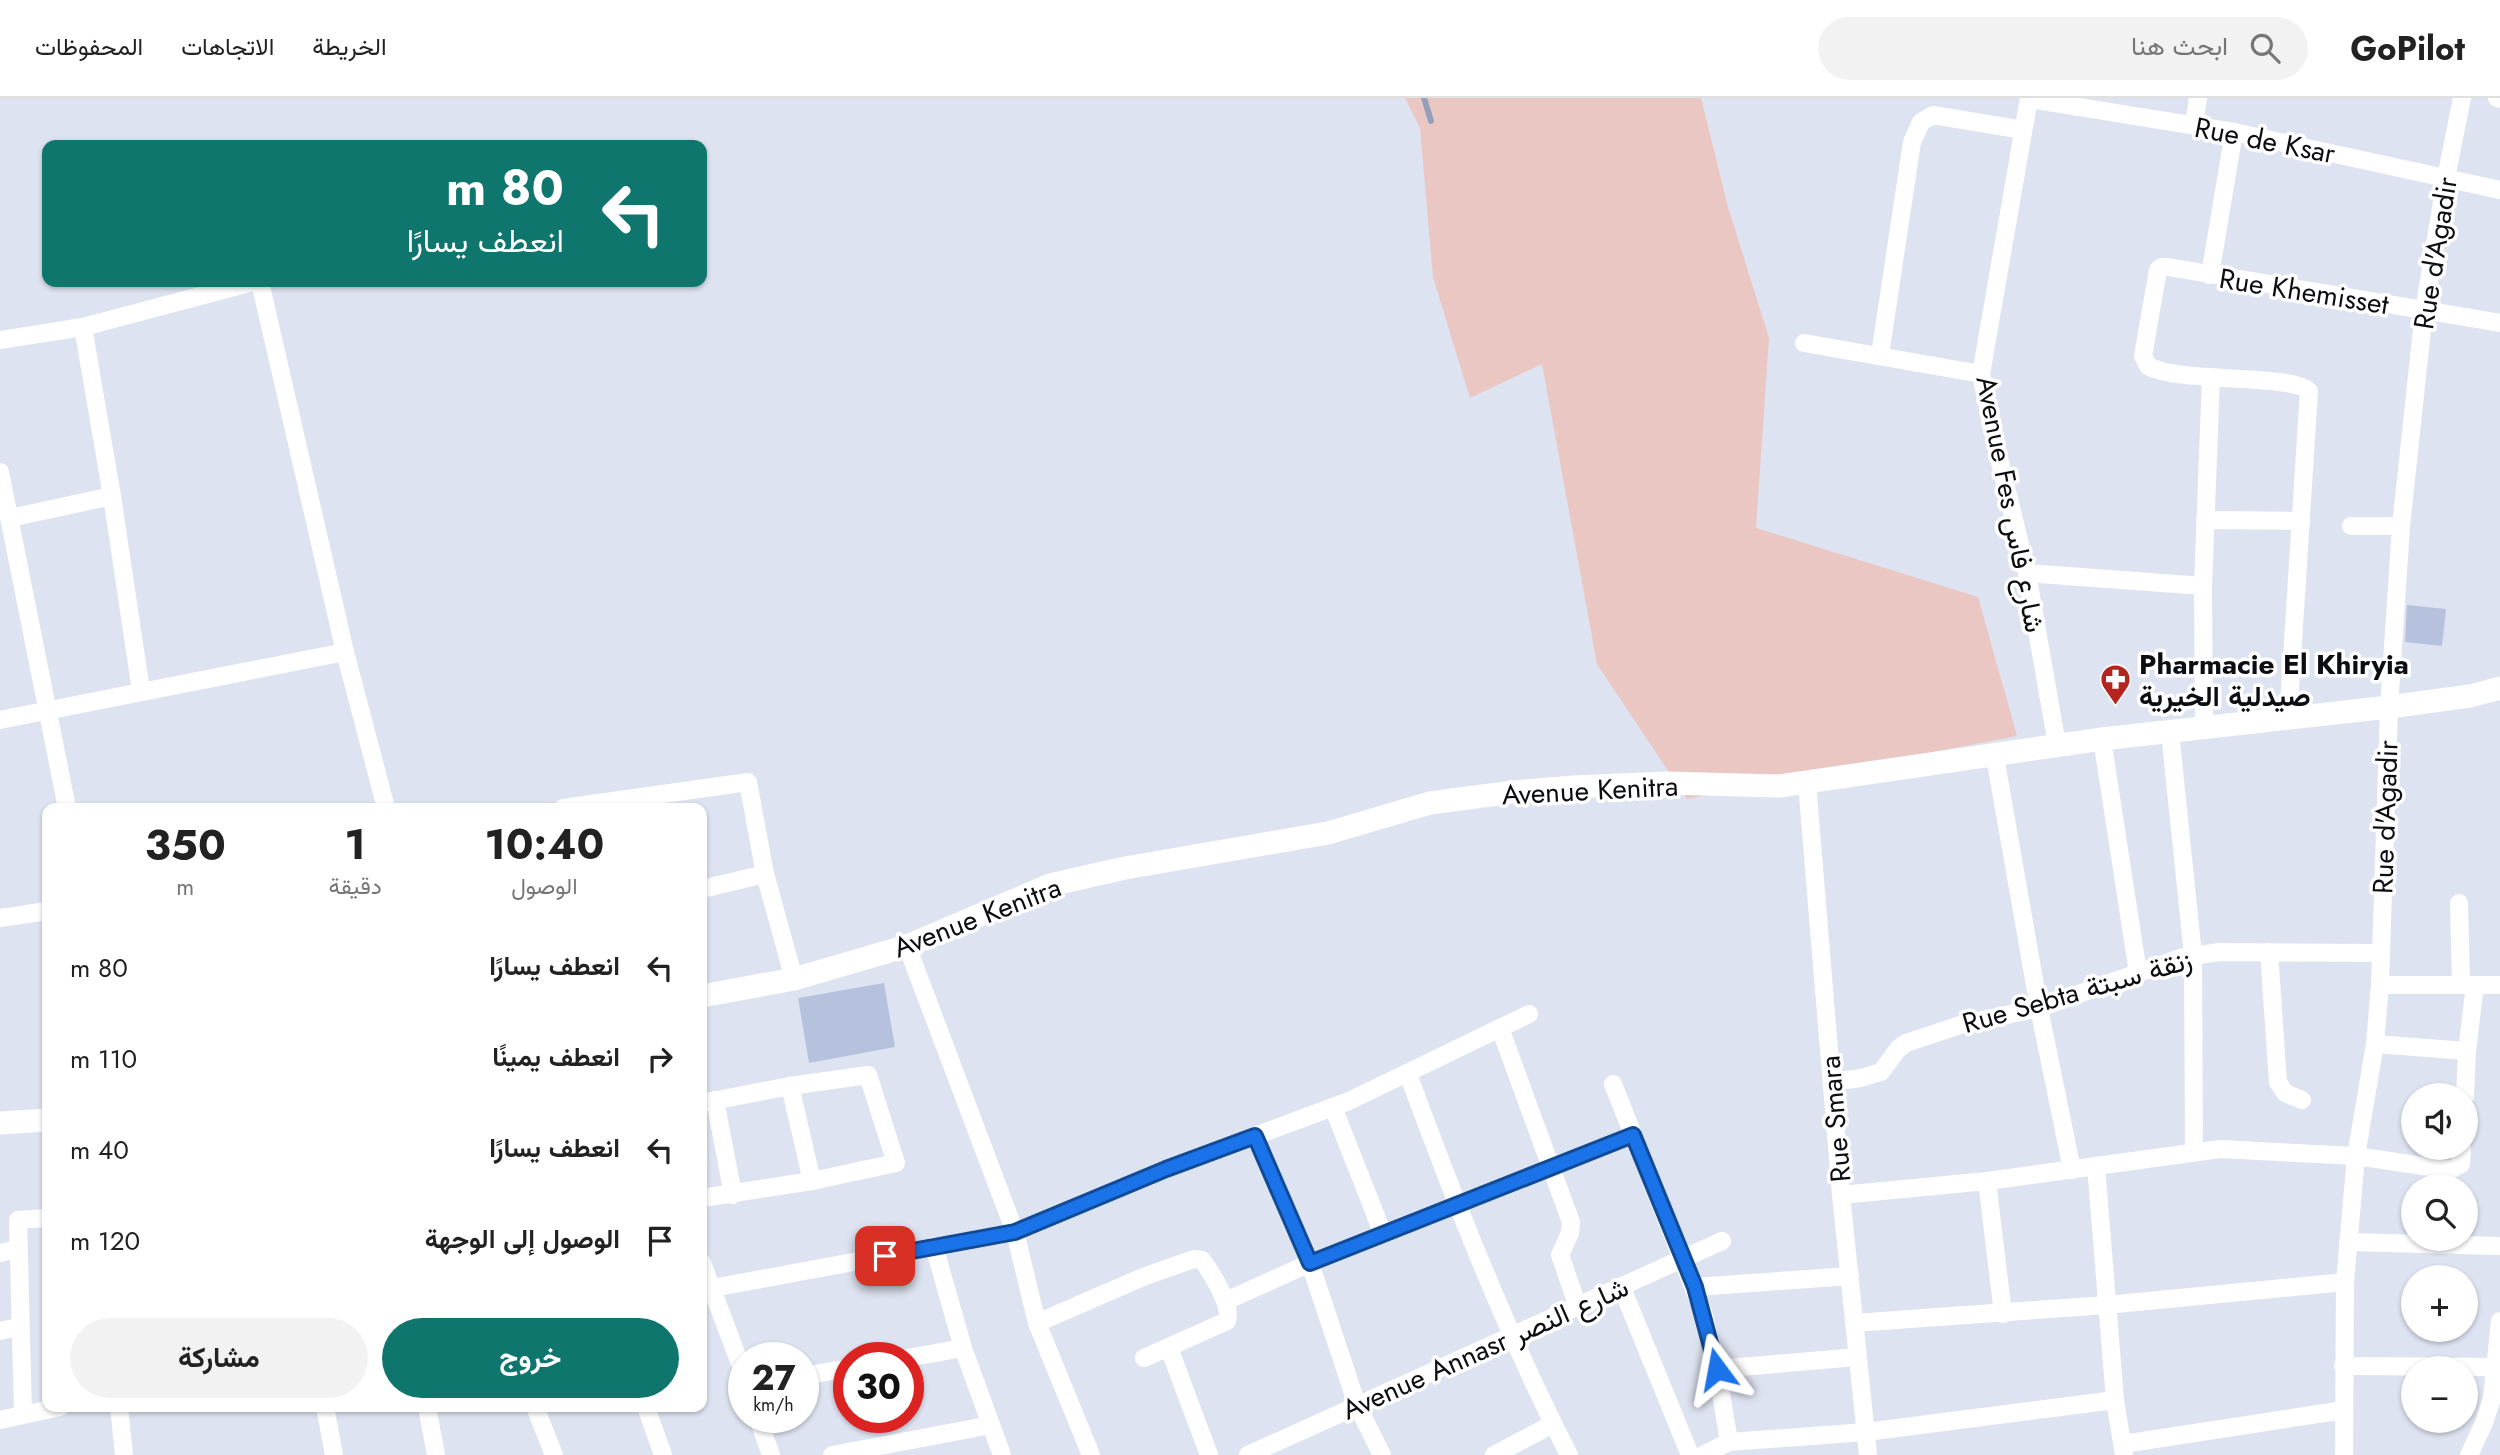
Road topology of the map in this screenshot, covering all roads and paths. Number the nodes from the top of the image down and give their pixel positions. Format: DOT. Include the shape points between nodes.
graph roads {
  1 [pos="2029,98"];
  2 [pos="2198,98"];
  3 [pos="2462,98"];
  4 [pos="2194,125"];
  5 [pos="2023,130"];
  6 [pos="2234,132"];
  7 [pos="2446,178"];
  8 [pos="2500,190"];
  9 [pos="2210,275"];
  10 [pos="234,287"];
  11 [pos="261,287"];
  12 [pos="2424,311"];
  13 [pos="2500,323"];
  14 [pos="83,327"];
  15 [pos="0,340"];
  16 [pos="1804,343"];
  17 [pos="1880,355"];
  18 [pos="1981,374"];
  19 [pos="2211,377"];
  20 [pos="1,481"];
  21 [pos="112,496"];
  22 [pos="10,518"];
  23 [pos="2205,520"];
  24 [pos="2301,521"];
  25 [pos="2351,526"];
  26 [pos="2401,526"];
  27 [pos="9,557"];
  28 [pos="2028,572"];
  29 [pos="2203,586"];
  30 [pos="345,652"];
  31 [pos="2500,688"];
  32 [pos="141,691"];
  33 [pos="2389,707"];
  34 [pos="47,709"];
  35 [pos="0,720"];
  36 [pos="2288,720"];
  37 [pos="2204,727"];
  38 [pos="2170,732"];
  39 [pos="2102,739"];
  40 [pos="2057,745"];
  41 [pos="1995,757"];
  42 [pos="1807,783"];
  43 [pos="66,803"];
  44 [pos="385,803"];
  45 [pos="600,803"];
  46 [pos="765,874"];
  47 [pos="707,888"];
  48 [pos="2459,903"];
  49 [pos="42,912"];
  50 [pos="0,918"];
  51 [pos="907,946"];
  52 [pos="2269,952"];
  53 [pos="2381,953"];
  54 [pos="2193,955"];
  55 [pos="2138,973"];
  56 [pos="794,979"];
  57 [pos="2380,985"];
  58 [pos="2468,985"];
  59 [pos="2500,985"];
  60 [pos="707,995"];
  61 [pos="2039,1008"];
  62 [pos="1530,1014"];
  63 [pos="1500,1028"];
  64 [pos="2375,1044"];
  65 [pos="2467,1051"];
  66 [pos="1408,1074"];
  67 [pos="1832,1082"];
  68 [pos="2466,1083"];
  69 [pos="1613,1084"];
  70 [pos="790,1086"];
  71 [pos="2302,1100"];
  72 [pos="708,1102"];
  73 [pos="1333,1107"];
  74 [pos="42,1120"];
  75 [pos="0,1123"];
  76 [pos="1633,1135"];
  77 [pos="1255,1136"];
  78 [pos="2194,1152"];
  79 [pos="2356,1156"];
  80 [pos="2461,1160"];
  81 [pos="2096,1166"];
  82 [pos="1552,1168"];
  83 [pos="2072,1170"];
  84 [pos="812,1181"];
  85 [pos="1987,1181"];
  86 [pos="733,1195"];
  87 [pos="1842,1195"];
  88 [pos="707,1198"];
  89 [pos="1457,1206"];
  90 [pos="42,1218"];
  91 [pos="1015,1232"];
  92 [pos="1383,1234"];
  93 [pos="1722,1241"];
  94 [pos="2348,1242"];
  95 [pos="934,1246"];
  96 [pos="2500,1246"];
  97 [pos="9,1251"];
  98 [pos="1683,1259"];
  99 [pos="1310,1263"];
  100 [pos="1850,1276"];
  101 [pos="2345,1282"];
  102 [pos="1695,1287"];
  103 [pos="1622,1288"];
  104 [pos="707,1289"];
  105 [pos="1226,1301"];
  106 [pos="2106,1306"];
  107 [pos="1578,1307"];
  108 [pos="2003,1314"];
  109 [pos="2500,1321"];
  110 [pos="1037,1323"];
  111 [pos="1854,1323"];
  112 [pos="19,1327"];
  113 [pos="0,1331"];
  114 [pos="1511,1336"];
  115 [pos="730,1342"];
  116 [pos="963,1348"];
  117 [pos="1169,1348"];
  118 [pos="924,1355"];
  119 [pos="1857,1357"];
  120 [pos="1144,1359"];
  121 [pos="2343,1366"];
  122 [pos="2496,1367"];
  123 [pos="1717,1369"];
  124 [pos="2115,1400"];
  125 [pos="1357,1405"];
  126 [pos="42,1410"];
  127 [pos="2344,1410"];
  128 [pos="120,1412"];
  129 [pos="327,1412"];
  130 [pos="428,1412"];
  131 [pos="537,1412"];
  132 [pos="648,1412"];
  133 [pos="23,1414"];
  134 [pos="0,1420"];
  135 [pos="1553,1424"];
  136 [pos="991,1425"];
  137 [pos="1866,1432"];
  138 [pos="763,1433"];
  139 [pos="1729,1442"];
  140 [pos="2123,1449"];
  141 [pos="124,1455"];
  142 [pos="334,1455"];
  143 [pos="436,1455"];
  144 [pos="554,1455"];
  145 [pos="663,1455"];
  146 [pos="771,1455"];
  147 [pos="832,1455"];
  148 [pos="1002,1455"];
  149 [pos="1091,1455"];
  150 [pos="1209,1455"];
  151 [pos="1248,1455"];
  152 [pos="1382,1455"];
  153 [pos="1494,1455"];
  154 [pos="1569,1455"];
  155 [pos="1690,1455"];
  156 [pos="1703,1455"];
  157 [pos="1868,1455"];
  158 [pos="2344,1455"];
  159 [pos="2469,1455"];
  1 -- 4 [label="street, Rue de Ksar"];
  1 -- 5 [label="street, Avenue Fes شارع فاس"];
  2 -- 4 [label="street"];
  3 -- 7 [label="street, Rue d'Agadir"];
  4 -- 6 [label="street, Rue de Ksar"];
  5 -- 17 [label="street" via="1933,115 1921,122 1912,142"];
  5 -- 18 [label="street, Avenue Fes شارع فاس"];
  6 -- 7 [label="street, Rue de Ksar"];
  6 -- 9 [label="street"];
  7 -- 8 [label="street, Rue de Ksar"];
  7 -- 12 [label="street, Rue d'Agadir"];
  9 -- 12 [label="street, Rue Khemisset"];
  9 -- 19 [label="street, Rue Khemisset" via="2159,269 2143,356 2152,368"];
  10 -- 14 [label="street"];
  11 -- 30 [label="street"];
  12 -- 13 [label="street, Rue Khemisset"];
  12 -- 26 [label="street, Rue d'Agadir"];
  14 -- 15 [label="street"];
  14 -- 21 [label="street"];
  16 -- 17 [label="street"];
  17 -- 18 [label="street"];
  18 -- 28 [label="street, Avenue Fes شارع فاس"];
  19 -- 23 [label="street"];
  19 -- 24 [label="street" via="2294,384 2309,391"];
  20 -- 22 [label="street"];
  21 -- 22 [label="street"];
  21 -- 32 [label="street"];
  22 -- 27 [label="street"];
  23 -- 24 [label="street"];
  23 -- 29 [label="street"];
  24 -- 36 [label="street"];
  25 -- 26 [label="street"];
  26 -- 33 [label="street, Rue d'Agadir"];
  27 -- 34 [label="street"];
  28 -- 29 [label="street"];
  28 -- 40 [label="street, Avenue Fes شارع فاس"];
  29 -- 37 [label="street"];
  30 -- 32 [label="street"];
  30 -- 44 [label="street"];
  31 -- 33 [label="street, Avenue Kenitra"];
  32 -- 34 [label="street"];
  33 -- 36 [label="street, Avenue Kenitra"];
  33 -- 53 [label="street, Rue d'Agadir"];
  34 -- 35 [label="street"];
  34 -- 43 [label="street"];
  36 -- 37 [label="street, Avenue Kenitra"];
  37 -- 38 [label="street, Avenue Kenitra"];
  38 -- 39 [label="street, Avenue Kenitra"];
  38 -- 54 [label="street"];
  39 -- 40 [label="street, Avenue Kenitra"];
  39 -- 55 [label="street"];
  40 -- 41 [label="street, Avenue Kenitra"];
  41 -- 42 [label="street, Avenue Kenitra"];
  41 -- 61 [label="street"];
  42 -- 51 [label="street, Avenue Kenitra" via="1573,787 1430,803 1328,833 1050,884"];
  42 -- 67 [label="street, Rue Smara"];
  45 -- 46 [label="street" via="748,782"];
  46 -- 47 [label="street"];
  46 -- 56 [label="street"];
  48 -- 58 [label="street"];
  49 -- 50 [label="street"];
  51 -- 56 [label="street, Avenue Kenitra"];
  51 -- 91 [label="street"];
  52 -- 53 [label="street, Rue Sebta زنقة سبتة"];
  52 -- 54 [label="street, Rue Sebta زنقة سبتة"];
  52 -- 71 [label="street" via="2278,1082 2285,1093"];
  53 -- 57 [label="street, Rue d'Agadir"];
  54 -- 55 [label="street, Rue Sebta زنقة سبتة"];
  54 -- 78 [label="street"];
  55 -- 61 [label="street, Rue Sebta زنقة سبتة"];
  56 -- 60 [label="street, Avenue Kenitra"];
  57 -- 58 [label="street"];
  57 -- 64 [label="street, Rue d'Agadir"];
  58 -- 59 [label="street"];
  58 -- 65 [label="street"];
  61 -- 67 [label="street, Rue Sebta زنقة سبتة" via="1960,1025 1906,1043 1881,1072"];
  61 -- 83 [label="street"];
  62 -- 63 [label="street"];
  63 -- 66 [label="street"];
  63 -- 82 [label="street"];
  64 -- 65 [label="street"];
  64 -- 79 [label="street, Rue d'Agadir"];
  65 -- 68 [label="street"];
  66 -- 73 [label="street"];
  66 -- 89 [label="street"];
  67 -- 87 [label="street, Rue Smara"];
  69 -- 76 [label="street"];
  70 -- 72 [label="street"];
  70 -- 84 [label="street"];
  70 -- 84 [label="street" via="868,1074 896,1163"];
  72 -- 86 [label="street"];
  73 -- 77 [label="street"];
  73 -- 92 [label="street"];
  74 -- 75 [label="street"];
  76 -- 82 [label="street"];
  76 -- 98 [label="street"];
  77 -- 91 [label="street"];
  77 -- 99 [label="street"];
  78 -- 79 [label="street" via="2249,1149"];
  78 -- 81 [label="street"];
  79 -- 80 [label="street" via="2449,1170"];
  79 -- 94 [label="street, Rue d'Agadir"];
  81 -- 83 [label="street"];
  81 -- 106 [label="street"];
  82 -- 89 [label="street"];
  82 -- 107 [label="street" via="1571,1222 1560,1255"];
  83 -- 85 [label="street"];
  84 -- 86 [label="street"];
  85 -- 87 [label="street"];
  85 -- 108 [label="street"];
  86 -- 88 [label="street"];
  87 -- 100 [label="street, Rue Smara"];
  89 -- 92 [label="street"];
  89 -- 114 [label="street"];
  90 -- 97 [label="street" via="18,1220"];
  91 -- 95 [label="street"];
  91 -- 110 [label="street"];
  92 -- 99 [label="street"];
  93 -- 98 [label="street, Avenue Annasr شارع النصر"];
  94 -- 96 [label="street"];
  94 -- 101 [label="street, Rue d'Agadir"];
  95 -- 104 [label="street"];
  95 -- 116 [label="street"];
  97 -- 112 [label="street"];
  98 -- 102 [label="street"];
  98 -- 103 [label="street, Avenue Annasr شارع النصر"];
  99 -- 105 [label="street"];
  99 -- 125 [label="street"];
  100 -- 102 [label="street"];
  100 -- 111 [label="street, Rue Smara"];
  101 -- 106 [label="street"];
  101 -- 121 [label="street, Rue d'Agadir"];
  102 -- 123 [label="street"];
  103 -- 107 [label="street, Avenue Annasr شارع النصر"];
  103 -- 155 [label="street"];
  104 -- 115 [label="street"];
  105 -- 110 [label="street" via="1202,1260 1194,1259"];
  105 -- 117 [label="street" via="1230,1315 1225,1323"];
  106 -- 108 [label="street"];
  106 -- 124 [label="street"];
  107 -- 114 [label="street, Avenue Annasr شارع النصر"];
  108 -- 111 [label="street"];
  109 -- 122 [label="street"];
  110 -- 149 [label="street"];
  111 -- 119 [label="street, Rue Smara"];
  112 -- 113 [label="street"];
  112 -- 133 [label="street"];
  114 -- 125 [label="street, Avenue Annasr شارع النصر"];
  114 -- 135 [label="street"];
  116 -- 118 [label="street"];
  116 -- 136 [label="street"];
  117 -- 120 [label="street"];
  117 -- 150 [label="street"];
  119 -- 123 [label="street"];
  119 -- 137 [label="street, Rue Smara"];
  121 -- 122 [label="street"];
  121 -- 127 [label="street, Rue d'Agadir"];
  122 -- 159 [label="street" via="2492,1398"];
  123 -- 139 [label="street"];
  124 -- 137 [label="street"];
  124 -- 140 [label="street"];
  125 -- 151 [label="street, Avenue Annasr شارع النصر"];
  125 -- 152 [label="street"];
  126 -- 133 [label="street"];
  127 -- 140 [label="street"];
  127 -- 158 [label="street, Rue d'Agadir"];
  128 -- 141 [label="street"];
  129 -- 142 [label="street"];
  130 -- 143 [label="street"];
  131 -- 144 [label="street"];
  132 -- 145 [label="street"];
  133 -- 134 [label="street"];
  135 -- 153 [label="street"];
  135 -- 154 [label="street"];
  136 -- 147 [label="street"];
  136 -- 148 [label="street"];
  137 -- 139 [label="street"];
  137 -- 157 [label="street, Rue Smara"];
  138 -- 146 [label="street"];
  139 -- 156 [label="street"];
}
